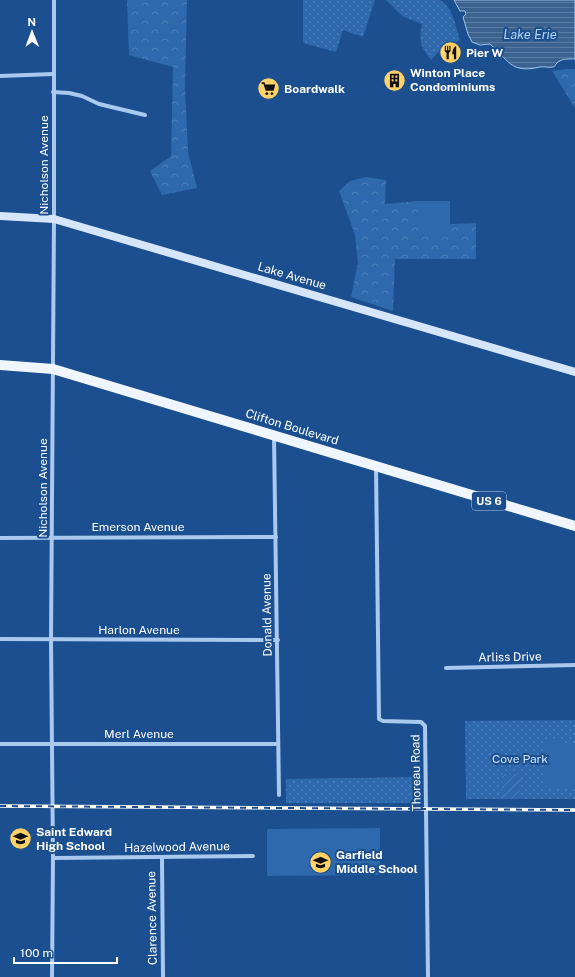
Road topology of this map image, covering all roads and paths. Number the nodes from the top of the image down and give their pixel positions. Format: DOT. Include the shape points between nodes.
graph roads {
  1 [pos="54,0"];
  2 [pos="53,74"];
  3 [pos="0,76"];
  4 [pos="53,92"];
  5 [pos="145,114"];
  6 [pos="0,216"];
  7 [pos="54,220"];
  8 [pos="0,365"];
  9 [pos="53,369"];
  10 [pos="575,372"];
  11 [pos="274,435"];
  12 [pos="376,466"];
  13 [pos="575,526"];
  14 [pos="52,537"];
  15 [pos="276,537"];
  16 [pos="0,538"];
  17 [pos="0,639"];
  18 [pos="51,639"];
  19 [pos="278,640"];
  20 [pos="575,665"];
  21 [pos="446,668"];
  22 [pos="0,744"];
  23 [pos="51,744"];
  24 [pos="278,744"];
  25 [pos="279,795"];
  26 [pos="253,856"];
  27 [pos="53,858"];
  28 [pos="162,858"];
  29 [pos="52,977"];
  30 [pos="163,977"];
  31 [pos="428,977"];
  1 -- 2 [label="street, Nicholson Avenue"];
  2 -- 3 [label="street"];
  2 -- 4 [label="street, Nicholson Avenue"];
  4 -- 5 [label="street" via="82,96 99,104"];
  4 -- 7 [label="street, Nicholson Avenue"];
  6 -- 7 [label="street, Lake Avenue"];
  7 -- 9 [label="street, Nicholson Avenue"];
  7 -- 10 [label="street, Lake Avenue"];
  8 -- 9 [label="main road, Clifton Boulevard / US 6"];
  9 -- 11 [label="main road, Clifton Boulevard / US 6"];
  9 -- 14 [label="street, Nicholson Avenue"];
  11 -- 12 [label="main road, Clifton Boulevard / US 6"];
  11 -- 15 [label="street, Donald Avenue"];
  12 -- 13 [label="main road, Clifton Boulevard / US 6"];
  12 -- 31 [label="street, Thoreau Road" via="379,719 383,722 421,722 425,726"];
  14 -- 15 [label="street, Emerson Avenue"];
  14 -- 16 [label="street, Emerson Avenue"];
  14 -- 18 [label="street, Nicholson Avenue"];
  15 -- 19 [label="street, Donald Avenue"];
  17 -- 18 [label="street, Harlon Avenue"];
  18 -- 19 [label="street, Harlon Avenue"];
  18 -- 23 [label="street, Nicholson Avenue"];
  19 -- 24 [label="street, Donald Avenue"];
  20 -- 21 [label="street, Arliss Drive"];
  22 -- 23 [label="street, Merl Avenue"];
  23 -- 24 [label="street, Merl Avenue"];
  23 -- 27 [label="street, Nicholson Avenue"];
  24 -- 25 [label="street, Donald Avenue"];
  26 -- 28 [label="street, Hazelwood Avenue"];
  27 -- 28 [label="street, Hazelwood Avenue"];
  27 -- 29 [label="street, Nicholson Avenue"];
  28 -- 30 [label="street, Clarence Avenue"];
}
